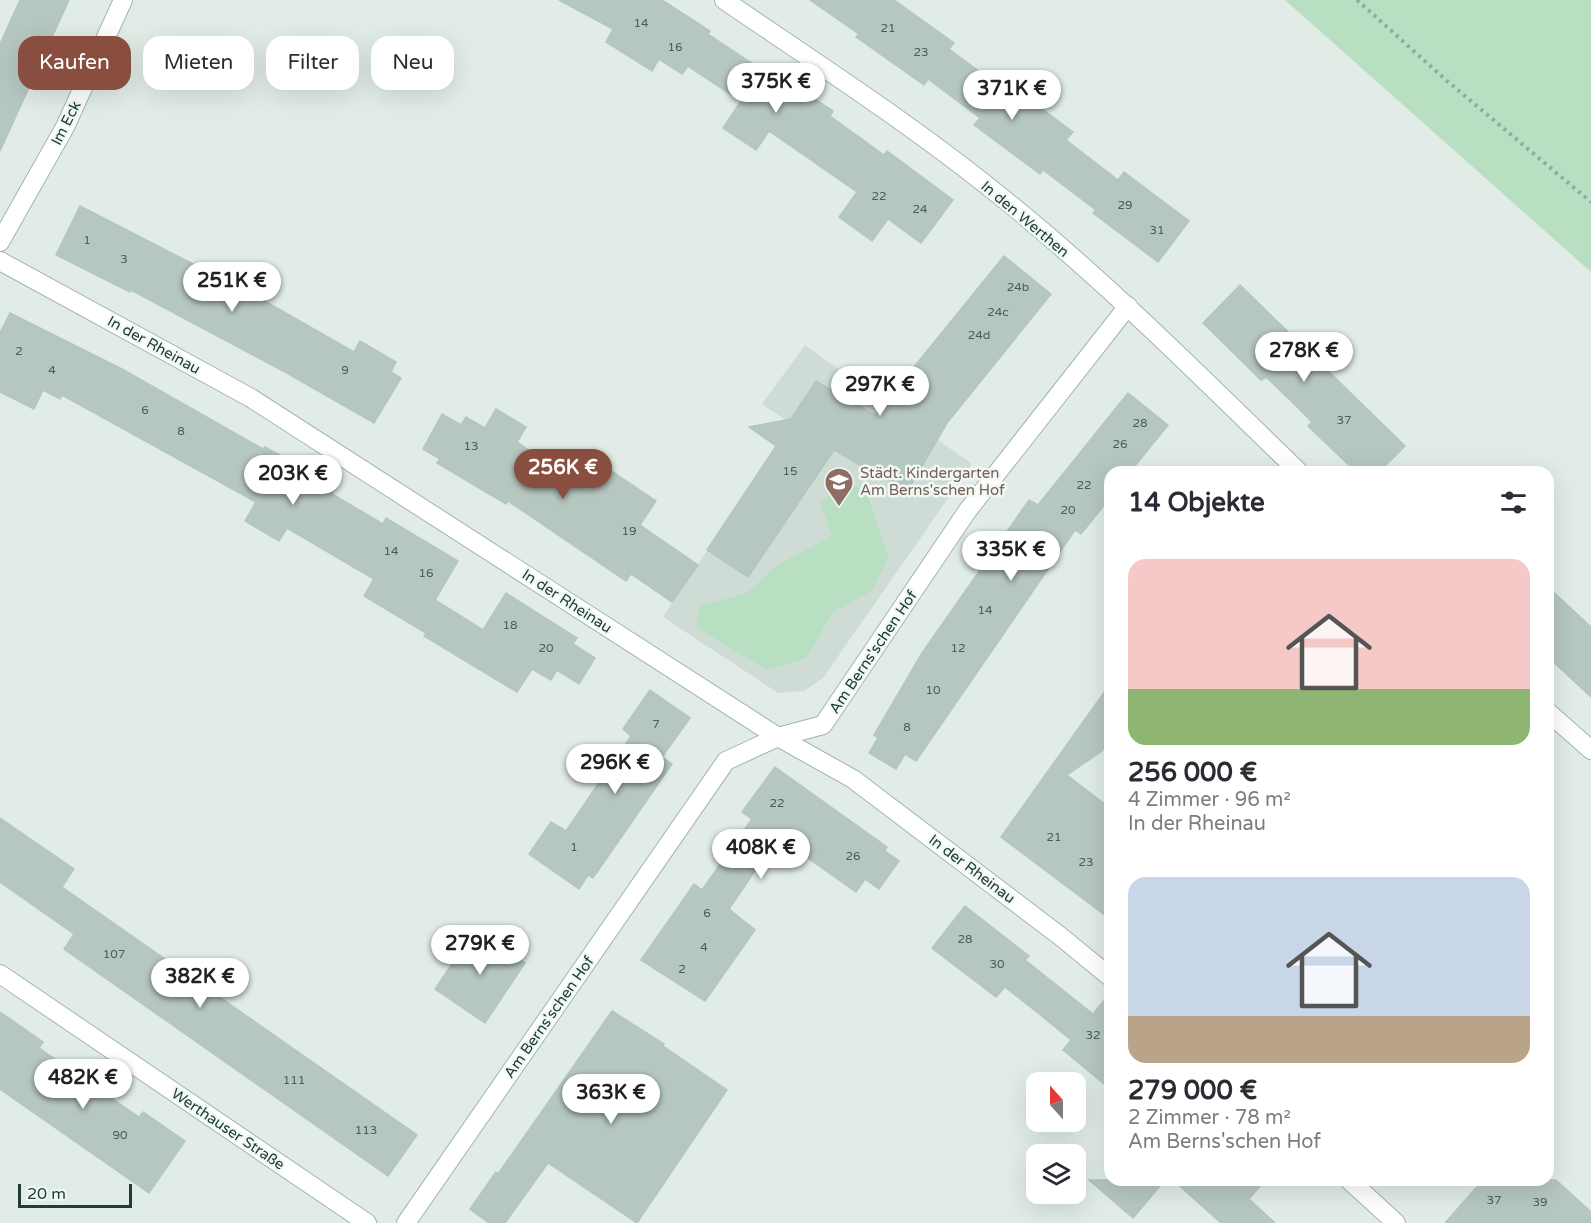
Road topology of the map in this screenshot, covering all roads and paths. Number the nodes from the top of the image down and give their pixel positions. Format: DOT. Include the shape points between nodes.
graph roads {
  1 [pos="123,0"];
  2 [pos="724,0"];
  3 [pos="1357,0"];
  4 [pos="1591,202"];
  5 [pos="0,242"];
  6 [pos="0,261"];
  7 [pos="1128,306"];
  8 [pos="1293,466"];
  9 [pos="1554,717"];
  10 [pos="778,737"];
  11 [pos="1591,750"];
  12 [pos="1104,972"];
  13 [pos="0,974"];
  14 [pos="1356,1186"];
  15 [pos="367,1223"];
  16 [pos="406,1223"];
  17 [pos="1396,1223"];
  1 -- 5 [label="street, Im Eck" via="65,127"];
  2 -- 7 [label="street, In den Werthen" via="994,191"];
  3 -- 4 [label="path"];
  6 -- 10 [label="street, In der Rheinau" via="251,398"];
  7 -- 8 [label="street, In den Werthen"];
  7 -- 10 [label="street, Am Berns'schen Hof" via="968,510 824,725"];
  9 -- 11 [label="street"];
  10 -- 12 [label="street, In der Rheinau" via="853,779"];
  10 -- 16 [label="street, Am Berns'schen Hof" via="726,761"];
  13 -- 15 [label="street, Werthauser Straße"];
  14 -- 17 [label="street"];
}
